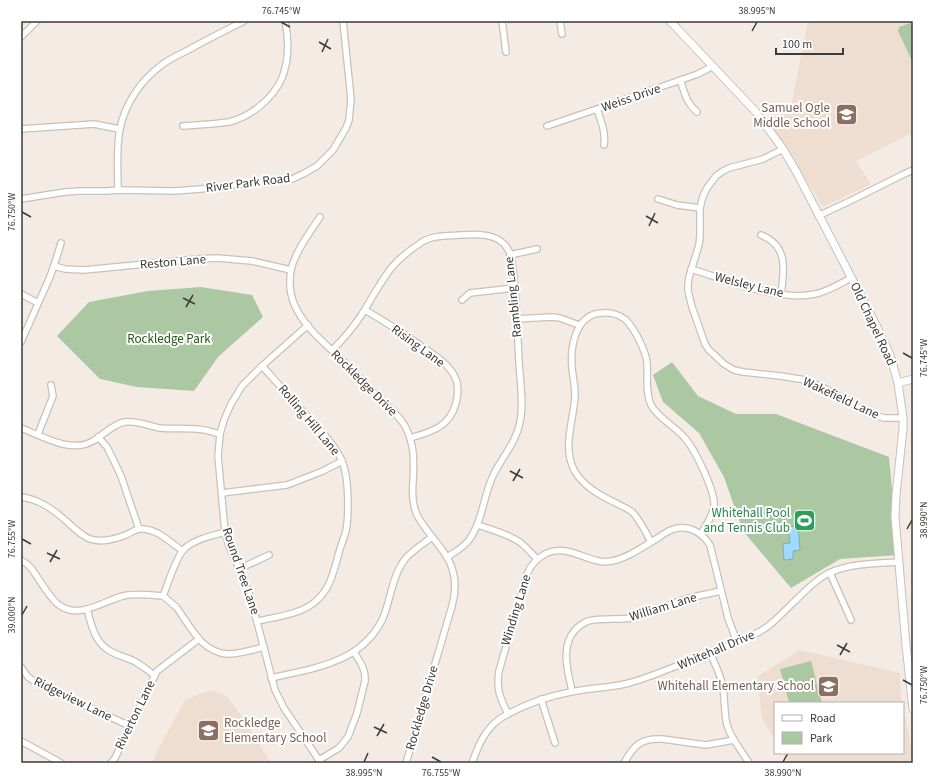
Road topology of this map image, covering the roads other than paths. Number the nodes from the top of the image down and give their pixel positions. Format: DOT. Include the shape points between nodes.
graph roads {
  1 [pos="37,21"];
  2 [pos="244,21"];
  3 [pos="285,21"];
  4 [pos="343,21"];
  5 [pos="502,21"];
  6 [pos="560,21"];
  7 [pos="670,21"];
  8 [pos="562,34"];
  9 [pos="21,37"];
  10 [pos="506,52"];
  11 [pos="713,66"];
  12 [pos="680,80"];
  13 [pos="597,110"];
  14 [pos="697,112"];
  15 [pos="183,126"];
  16 [pos="547,126"];
  17 [pos="119,129"];
  18 [pos="21,130"];
  19 [pos="604,145"];
  20 [pos="783,150"];
  21 [pos="913,170"];
  22 [pos="118,190"];
  23 [pos="21,199"];
  24 [pos="658,199"];
  25 [pos="700,208"];
  26 [pos="818,216"];
  27 [pos="320,217"];
  28 [pos="761,235"];
  29 [pos="60,243"];
  30 [pos="538,248"];
  31 [pos="510,255"];
  32 [pos="54,266"];
  33 [pos="691,269"];
  34 [pos="291,270"];
  35 [pos="851,278"];
  36 [pos="514,288"];
  37 [pos="21,294"];
  38 [pos="781,295"];
  39 [pos="462,300"];
  40 [pos="38,303"];
  41 [pos="365,310"];
  42 [pos="516,319"];
  43 [pos="308,325"];
  44 [pos="579,325"];
  45 [pos="21,342"];
  46 [pos="332,350"];
  47 [pos="262,366"];
  48 [pos="913,379"];
  49 [pos="898,383"];
  50 [pos="51,385"];
  51 [pos="903,418"];
  52 [pos="21,428"];
  53 [pos="38,434"];
  54 [pos="220,434"];
  55 [pos="98,437"];
  56 [pos="410,438"];
  57 [pos="342,461"];
  58 [pos="222,493"];
  59 [pos="21,497"];
  60 [pos="478,526"];
  61 [pos="139,529"];
  62 [pos="225,532"];
  63 [pos="701,534"];
  64 [pos="432,537"];
  65 [pos="651,542"];
  66 [pos="183,551"];
  67 [pos="269,555"];
  68 [pos="447,557"];
  69 [pos="537,559"];
  70 [pos="21,560"];
  71 [pos="898,562"];
  72 [pos="239,568"];
  73 [pos="830,573"];
  74 [pos="722,591"];
  75 [pos="163,596"];
  76 [pos="87,609"];
  77 [pos="851,620"];
  78 [pos="258,622"];
  79 [pos="198,639"];
  80 [pos="737,642"];
  81 [pos="264,647"];
  82 [pos="354,652"];
  83 [pos="710,653"];
  84 [pos="21,667"];
  85 [pos="154,675"];
  86 [pos="271,678"];
  87 [pos="572,692"];
  88 [pos="912,696"];
  89 [pos="541,699"];
  90 [pos="913,709"];
  91 [pos="508,714"];
  92 [pos="130,726"];
  93 [pos="734,740"];
  94 [pos="21,741"];
  95 [pos="555,743"];
  96 [pos="320,762"];
  97 [pos="61,763"];
  98 [pos="111,763"];
  99 [pos="406,763"];
  100 [pos="472,763"];
  101 [pos="624,763"];
  102 [pos="749,763"];
  1 -- 9 [label="street"];
  2 -- 17 [label="street" via="164,64 150,75 126,107"];
  3 -- 15 [label="street" via="288,52 286,67 268,98 251,113 229,122"];
  4 -- 22 [label="street, River Park Road" via="351,99 349,120 333,150 317,166 292,179 277,181 174,191"];
  5 -- 10 [label="street"];
  6 -- 8 [label="street"];
  7 -- 11 [label="street, Old Chapel Road"];
  11 -- 12 [label="street, Weiss Drive"];
  11 -- 20 [label="street, Old Chapel Road" via="756,112"];
  12 -- 13 [label="street, Weiss Drive"];
  12 -- 14 [label="street" via="690,107"];
  13 -- 16 [label="street, Weiss Drive"];
  13 -- 19 [label="street" via="604,130"];
  17 -- 18 [label="street" via="94,124"];
  17 -- 22 [label="street"];
  20 -- 25 [label="street, Wakefield Lane" via="719,173 707,188"];
  20 -- 26 [label="street, Old Chapel Road"];
  21 -- 26 [label="street"];
  22 -- 23 [label="street, River Park Road" via="65,192"];
  24 -- 25 [label="street"];
  25 -- 33 [label="street, Wakefield Lane" via="699,245"];
  26 -- 35 [label="street, Old Chapel Road"];
  27 -- 34 [label="street, Rockledge Drive"];
  28 -- 38 [label="street" via="775,243 782,256"];
  29 -- 32 [label="street"];
  30 -- 31 [label="street"];
  31 -- 36 [label="street, Rambling Lane"];
  31 -- 41 [label="street, Rambling Lane" via="504,244 491,236 467,234 428,239 394,265"];
  32 -- 34 [label="street, Reston Lane" via="84,270 217,258 246,260"];
  32 -- 40 [label="street"];
  33 -- 38 [label="street, Welsley Lane" via="756,290"];
  33 -- 51 [label="street, Wakefield Lane" via="688,291 702,338 709,350 729,368 806,380 870,414 884,418"];
  34 -- 43 [label="street, Rockledge Drive" via="293,300"];
  35 -- 38 [label="street, Welsley Lane" via="816,294"];
  35 -- 49 [label="street, Old Chapel Road" via="884,341"];
  36 -- 39 [label="street" via="470,293"];
  36 -- 42 [label="street, Rambling Lane"];
  37 -- 40 [label="street"];
  40 -- 45 [label="street"];
  41 -- 46 [label="street, Rambling Lane"];
  41 -- 56 [label="street, Rising Lane" via="431,353 449,368 455,378 458,395 450,418 436,430"];
  42 -- 44 [label="street" via="552,317"];
  42 -- 60 [label="street, Rambling Lane" via="521,421 513,442 492,477"];
  43 -- 46 [label="street, Rockledge Drive"];
  43 -- 47 [label="street, Round Tree Lane"];
  44 -- 63 [label="street" via="592,315 610,313 626,320 636,334 647,359 651,405 688,440 713,494 714,508"];
  44 -- 65 [label="street" via="571,364 575,396 569,443 572,464 586,486 633,512"];
  46 -- 56 [label="street, Rockledge Drive" via="390,407"];
  47 -- 54 [label="street, Round Tree Lane" via="234,398"];
  47 -- 57 [label="street, Rolling Hill Lane" via="324,435"];
  48 -- 49 [label="street"];
  49 -- 51 [label="street, Old Chapel Road"];
  50 -- 53 [label="street" via="53,396"];
  51 -- 71 [label="street, Old Chapel Road" via="895,507"];
  52 -- 53 [label="street"];
  53 -- 55 [label="street" via="75,446 88,444"];
  54 -- 55 [label="street" via="198,429 161,428 124,422"];
  54 -- 58 [label="street, Round Tree Lane" via="218,456"];
  55 -- 61 [label="street" via="114,459"];
  56 -- 64 [label="street, Rockledge Drive" via="414,465 414,508"];
  57 -- 58 [label="street" via="287,485"];
  57 -- 78 [label="street, Rolling Hill Lane" via="347,490 346,529 327,588 320,598 304,609"];
  58 -- 62 [label="street, Round Tree Lane"];
  59 -- 61 [label="street" via="46,505 76,530 95,540 110,540"];
  60 -- 68 [label="street, Rambling Lane" via="465,545"];
  60 -- 69 [label="street" via="517,540"];
  61 -- 66 [label="street" via="157,533"];
  62 -- 66 [label="street" via="195,542"];
  62 -- 72 [label="street, Round Tree Lane"];
  63 -- 65 [label="street, Winding Lane" via="686,528 676,529"];
  63 -- 74 [label="street" via="710,545"];
  64 -- 68 [label="street, Rockledge Drive"];
  64 -- 82 [label="street" via="408,555 396,575 379,625 370,638"];
  65 -- 69 [label="street, Winding Lane" via="610,562 564,551 550,552"];
  66 -- 75 [label="street"];
  67 -- 72 [label="street"];
  68 -- 99 [label="street, Rockledge Drive" via="454,577 454,597"];
  69 -- 91 [label="street, Winding Lane" via="526,574 499,671 499,695"];
  70 -- 76 [label="street" via="31,568 63,608 78,611"];
  71 -- 73 [label="street, Whitehall Drive" via="857,566"];
  71 -- 88 [label="street, Old Chapel Road"];
  72 -- 78 [label="street, Round Tree Lane"];
  73 -- 77 [label="street"];
  73 -- 80 [label="street, Whitehall Drive" via="814,583 760,632"];
  74 -- 80 [label="street"];
  74 -- 87 [label="street, William Lane" via="682,600 636,617 588,621 581,625 570,636 566,649"];
  75 -- 76 [label="street" via="124,596"];
  75 -- 79 [label="street" via="178,610"];
  76 -- 85 [label="street" via="94,632 102,645 117,655 134,661"];
  78 -- 81 [label="street, Round Tree Lane"];
  79 -- 81 [label="street" via="212,650 223,654"];
  79 -- 85 [label="street, Riverton Lane"];
  80 -- 83 [label="street, Whitehall Drive"];
  81 -- 86 [label="street, Round Tree Lane"];
  82 -- 86 [label="street" via="331,663"];
  82 -- 96 [label="street" via="363,666 366,677 353,724 344,743"];
  83 -- 87 [label="street, Whitehall Drive" via="636,681"];
  83 -- 93 [label="street" via="721,678 727,725"];
  84 -- 92 [label="street, Ridgeview Lane" via="38,684"];
  85 -- 92 [label="street, Riverton Lane"];
  86 -- 96 [label="street, Round Tree Lane" via="284,708"];
  87 -- 89 [label="street, Whitehall Drive"];
  88 -- 90 [label="street, Old Chapel Road"];
  89 -- 91 [label="street, Whitehall Drive"];
  89 -- 95 [label="street"];
  91 -- 100 [label="street, Whitehall Drive" via="484,734"];
  92 -- 98 [label="street, Riverton Lane"];
  93 -- 101 [label="street" via="706,745 662,739 645,741 633,748"];
  93 -- 102 [label="street"];
  94 -- 97 [label="street"];
}
